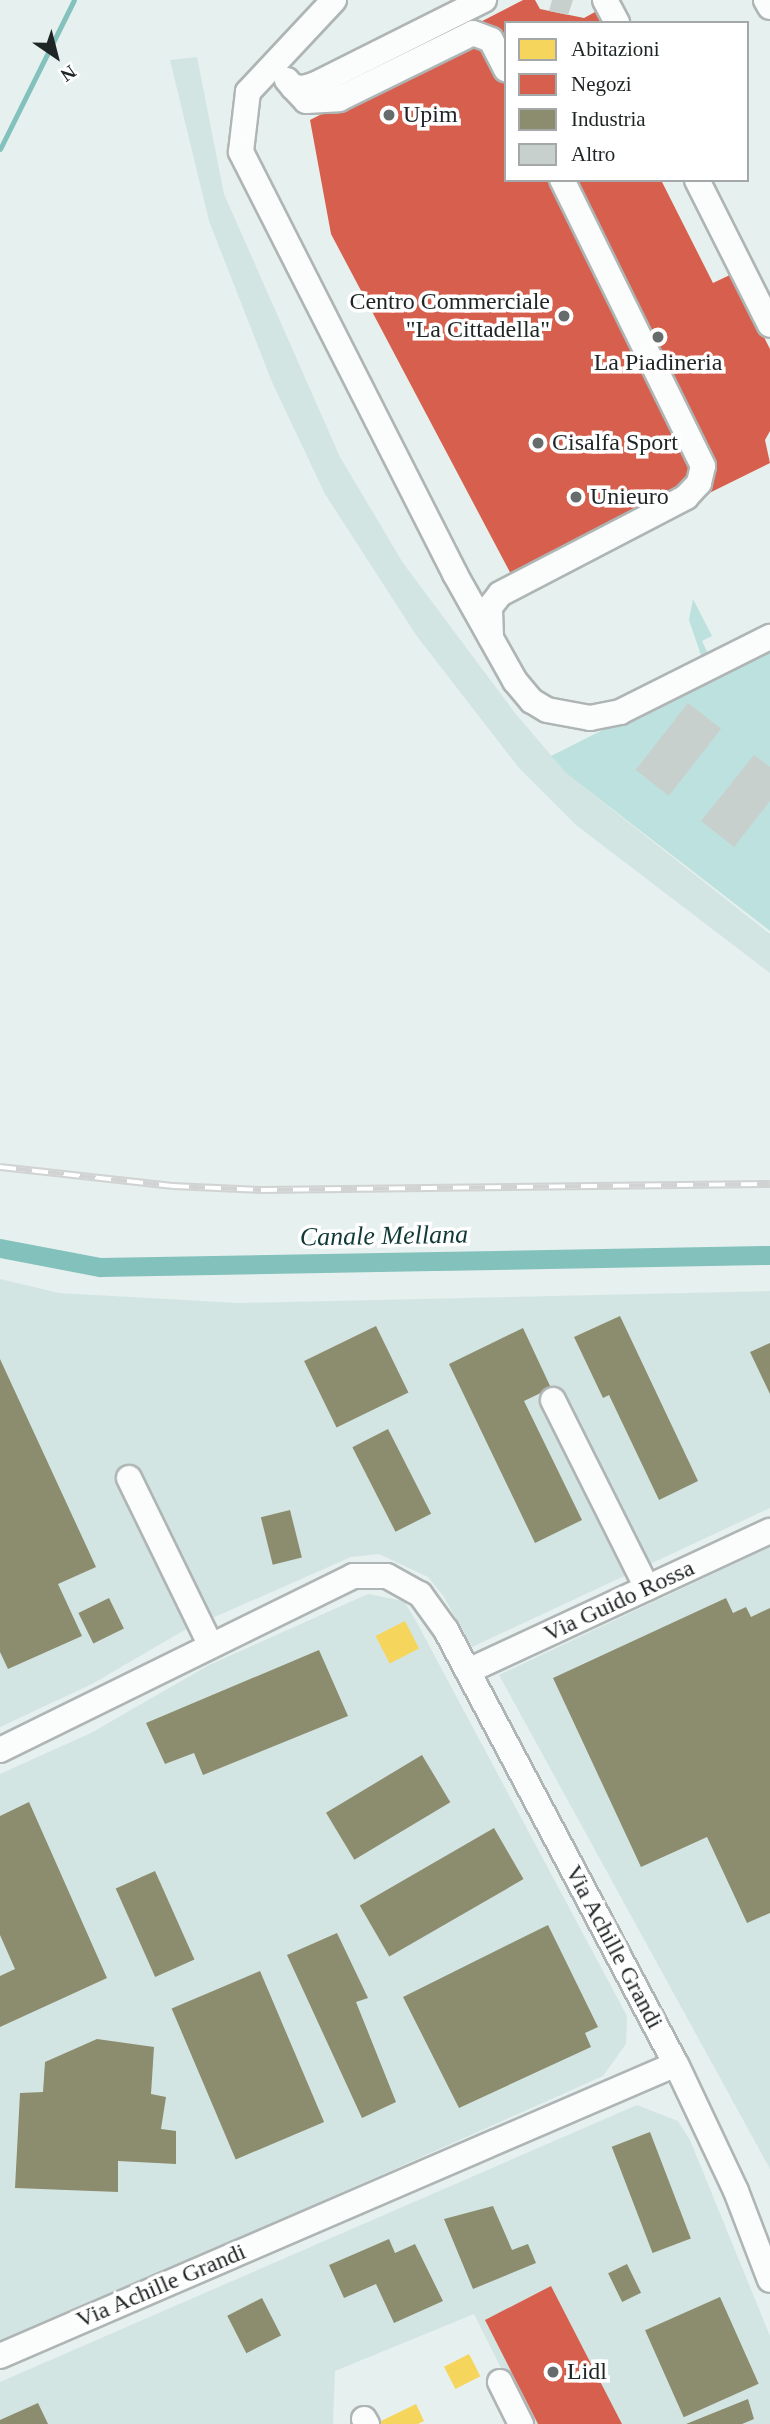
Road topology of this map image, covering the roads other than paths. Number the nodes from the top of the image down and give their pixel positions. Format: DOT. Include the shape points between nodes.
graph roads {
  1 [pos="334,0"];
  2 [pos="484,0"];
  3 [pos="605,0"];
  4 [pos="766,0"];
  5 [pos="770,7"];
  6 [pos="616,21"];
  7 [pos="281,52"];
  8 [pos="504,65"];
  9 [pos="293,87"];
  10 [pos="563,182"];
  11 [pos="697,182"];
  12 [pos="770,325"];
  13 [pos="770,637"];
  14 [pos="492,642"];
  15 [pos="553,1400"];
  16 [pos="130,1478"];
  17 [pos="770,1531"];
  18 [pos="647,1588"];
  19 [pos="210,1644"];
  20 [pos="468,1671"];
  21 [pos="0,1750"];
  22 [pos="676,2064"];
  23 [pos="770,2280"];
  24 [pos="0,2356"];
  25 [pos="500,2382"];
  26 [pos="521,2424"];
  1 -- 7 [label="street"];
  2 -- 9 [label="street" via="316,84"];
  3 -- 6 [label="street"];
  4 -- 5 [label="street"];
  7 -- 9 [label="street"];
  7 -- 14 [label="street" via="248,92 241,152"];
  8 -- 9 [label="street" via="491,40 473,33 340,99 306,100"];
  10 -- 14 [label="street" via="703,466 699,483 686,497 500,594 490,607 487,624"];
  11 -- 12 [label="street"];
  13 -- 14 [label="street" via="620,712 590,718 547,710 532,701"];
  15 -- 18 [label="street"];
  16 -- 19 [label="street"];
  17 -- 18 [label="street, Via Guido Rossa"];
  18 -- 20 [label="street, Via Guido Rossa"];
  19 -- 20 [label="street, Via Achille Grandi" via="353,1576 387,1576 420,1594"];
  19 -- 21 [label="street, Via Achille Grandi"];
  20 -- 22 [label="street, Via Achille Grandi"];
  22 -- 23 [label="street" via="736,2191"];
  22 -- 24 [label="street, Via Achille Grandi"];
  25 -- 26 [label="street"];
}
